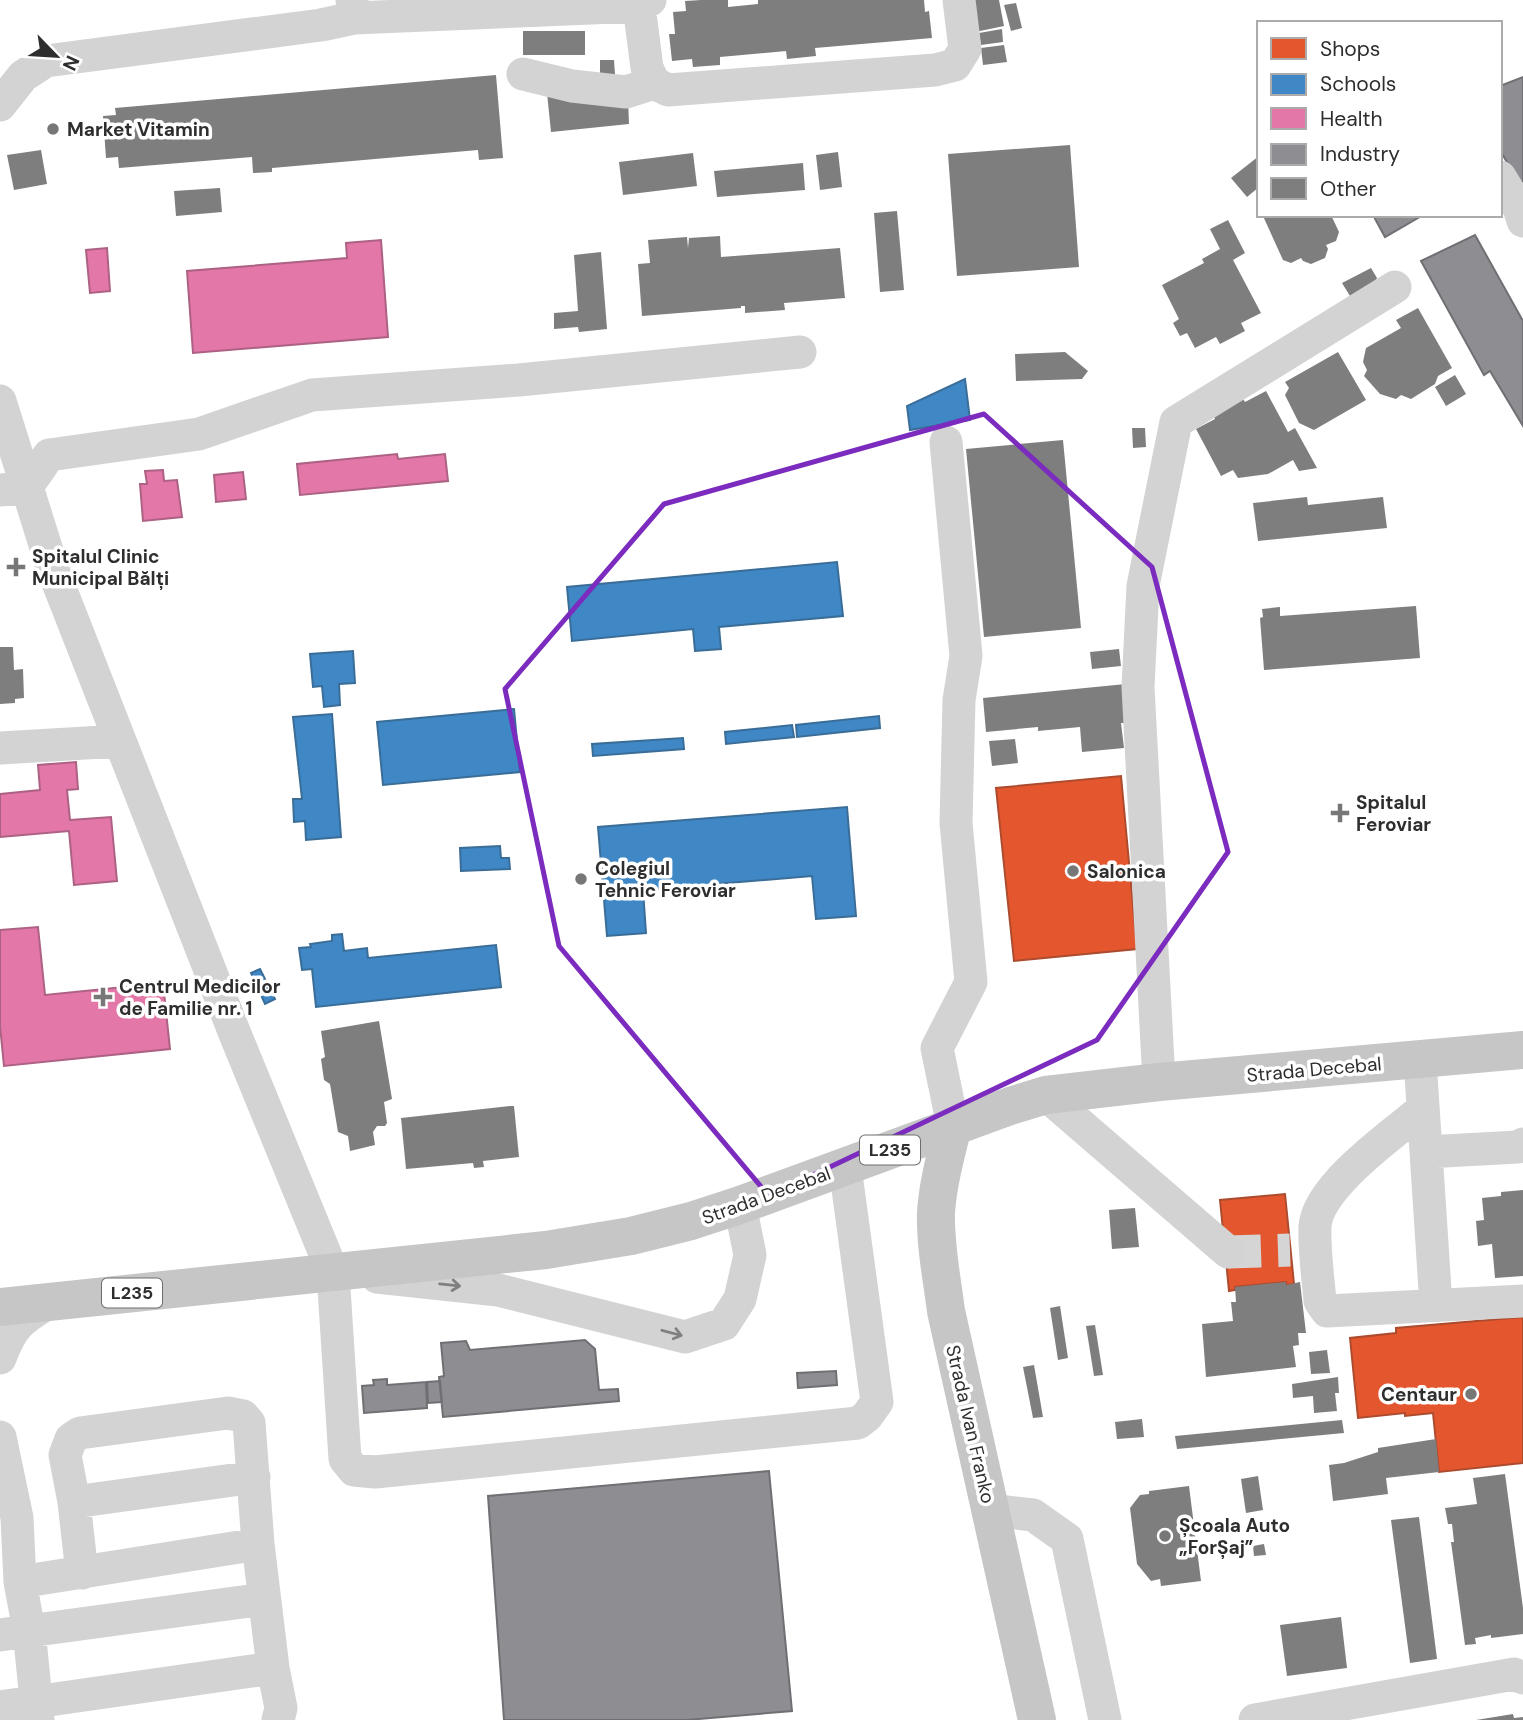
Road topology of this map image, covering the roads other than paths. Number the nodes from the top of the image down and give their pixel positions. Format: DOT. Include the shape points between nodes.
graph roads {
  1 [pos="959,0"];
  2 [pos="645,3"];
  3 [pos="353,9"];
  4 [pos="523,74"];
  5 [pos="654,83"];
  6 [pos="0,105"];
  7 [pos="1502,180"];
  8 [pos="1523,221"];
  9 [pos="1395,287"];
  10 [pos="800,352"];
  11 [pos="0,401"];
  12 [pos="946,442"];
  13 [pos="13,488"];
  14 [pos="120,741"];
  15 [pos="0,748"];
  16 [pos="1523,1050"];
  17 [pos="1420,1060"];
  18 [pos="1159,1082"];
  19 [pos="1046,1095"];
  20 [pos="1423,1109"];
  21 [pos="953,1126"];
  22 [pos="1521,1147"];
  23 [pos="1426,1152"];
  24 [pos="845,1167"];
  25 [pos="740,1206"];
  26 [pos="1228,1252"];
  27 [pos="333,1273"];
  28 [pos="51,1301"];
  29 [pos="1523,1301"];
  30 [pos="1436,1305"];
  31 [pos="0,1307"];
  32 [pos="0,1358"];
  33 [pos="0,1437"];
  34 [pos="254,1476"];
  35 [pos="74,1502"];
  36 [pos="990,1510"];
  37 [pos="0,1532"];
  38 [pos="258,1544"];
  39 [pos="82,1573"];
  40 [pos="20,1582"];
  41 [pos="264,1599"];
  42 [pos="15,1633"];
  43 [pos="273,1668"];
  44 [pos="1523,1678"];
  45 [pos="0,1707"];
  46 [pos="37,1712"];
  47 [pos="278,1720"];
  48 [pos="1037,1720"];
  49 [pos="1105,1720"];
  50 [pos="1255,1720"];
  1 -- 5 [label="street" via="965,49 955,65 668,90"];
  2 -- 3 [label="street"];
  2 -- 5 [label="street" via="647,68"];
  3 -- 6 [label="street" via="321,25 46,61 23,76"];
  4 -- 5 [label="street" via="626,92"];
  7 -- 8 [label="street"];
  9 -- 18 [label="street" via="1176,422 1143,586 1138,687"];
  10 -- 13 [label="street" via="312,395 199,434 49,455"];
  11 -- 13 [label="street"];
  12 -- 21 [label="street" via="966,656 959,700 956,823 971,982 937,1048"];
  13 -- 14 [label="street" via="53,570"];
  14 -- 15 [label="street"];
  14 -- 27 [label="street"];
  16 -- 17 [label="main road, Strada Decebal / L235"];
  17 -- 18 [label="main road, Strada Decebal / L235"];
  17 -- 20 [label="street"];
  18 -- 19 [label="main road, Strada Decebal / L235"];
  19 -- 21 [label="main road, Strada Decebal / L235"];
  19 -- 26 [label="street"];
  20 -- 23 [label="street"];
  20 -- 30 [label="street" via="1347,1172 1327,1198 1303,1249 1320,1301 1328,1311"];
  21 -- 24 [label="main road, Strada Decebal / L235"];
  21 -- 36 [label="main road, Strada Ivan Franko" via="936,1213 938,1255"];
  22 -- 23 [label="street"];
  23 -- 30 [label="street"];
  24 -- 25 [label="main road, Strada Decebal / L235"];
  24 -- 27 [label="street" via="877,1402 858,1423 375,1472 354,1470 345,1459"];
  25 -- 27 [label="main road, Strada Decebal / L235" via="631,1236 546,1250"];
  27 -- 25 [label="street, one-way" via="498,1290 685,1337 723,1324 740,1299 750,1255"];
  27 -- 28 [label="main road, Strada Decebal / L235"];
  28 -- 31 [label="main road, Strada Decebal / L235"];
  28 -- 32 [label="street" via="21,1320 8,1335"];
  29 -- 30 [label="street"];
  33 -- 40 [label="street" via="17,1518"];
  34 -- 35 [label="street"];
  34 -- 35 [label="street" via="248,1423 243,1416 228,1413 80,1433 71,1439 65,1455"];
  34 -- 38 [label="street"];
  35 -- 39 [label="street"];
  36 -- 48 [label="main road, Strada Ivan Franko"];
  36 -- 49 [label="street" via="1033,1515 1067,1539"];
  37 -- 40 [label="street"];
  38 -- 39 [label="street"];
  38 -- 41 [label="street"];
  39 -- 40 [label="street"];
  40 -- 42 [label="street"];
  41 -- 42 [label="street"];
  41 -- 43 [label="street"];
  42 -- 46 [label="street"];
  43 -- 46 [label="street"];
  43 -- 47 [label="street" via="281,1708"];
  44 -- 50 [label="street" via="1514,1674"];
  45 -- 46 [label="street"];
}
